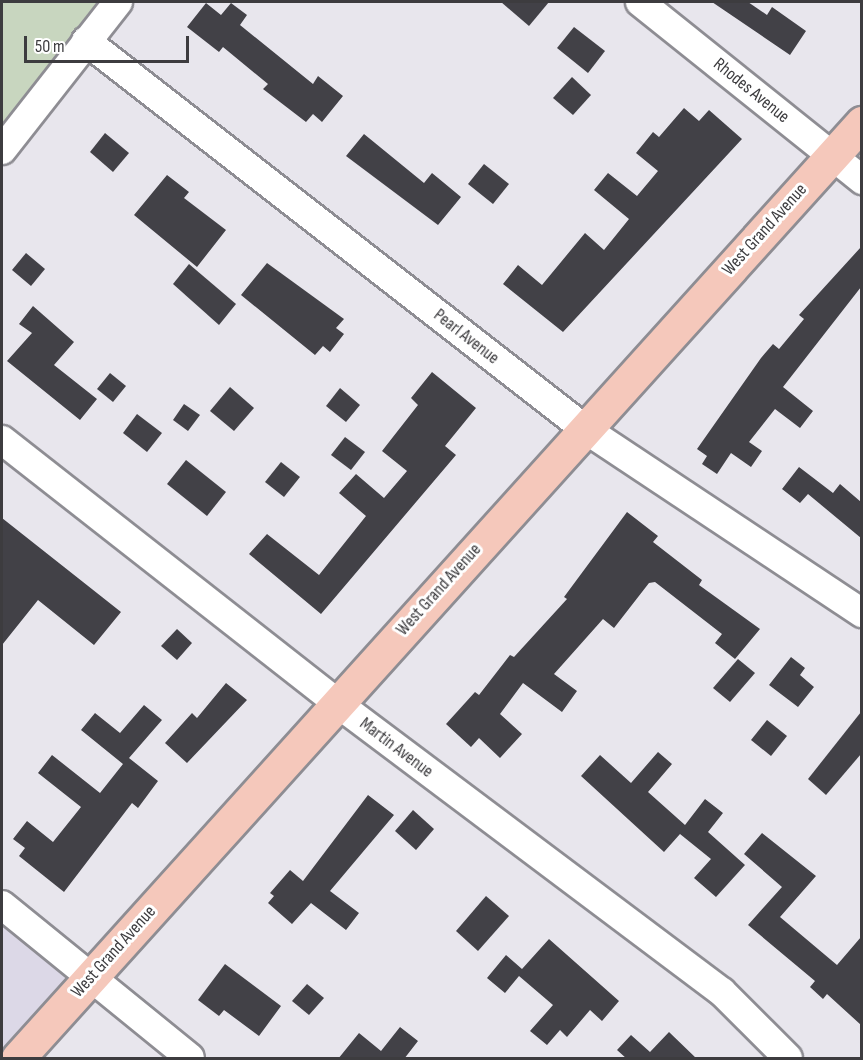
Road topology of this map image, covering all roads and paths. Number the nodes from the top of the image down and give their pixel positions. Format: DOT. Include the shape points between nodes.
graph roads {
  1 [pos="118,2"];
  2 [pos="640,2"];
  3 [pos="86,41"];
  4 [pos="861,123"];
  5 [pos="2,150"];
  6 [pos="832,156"];
  7 [pos="861,180"];
  8 [pos="585,429"];
  9 [pos="2,440"];
  10 [pos="861,613"];
  11 [pos="337,703"];
  12 [pos="2,905"];
  13 [pos="90,979"];
  14 [pos="18,1059"];
  15 [pos="190,1059"];
  16 [pos="788,1059"];
  1 -- 3 [label="street"];
  2 -- 6 [label="street, Rhodes Avenue"];
  3 -- 5 [label="street"];
  3 -- 8 [label="street, Pearl Avenue"];
  4 -- 6 [label="main road, West Grand Avenue"];
  6 -- 7 [label="street, Rhodes Avenue"];
  6 -- 8 [label="main road, West Grand Avenue"];
  8 -- 10 [label="street, Pearl Avenue"];
  8 -- 11 [label="main road, West Grand Avenue"];
  9 -- 11 [label="street, Martin Avenue"];
  11 -- 13 [label="main road, West Grand Avenue"];
  11 -- 16 [label="street, Martin Avenue" via="722,992"];
  12 -- 13 [label="street"];
  13 -- 14 [label="main road, West Grand Avenue"];
  13 -- 15 [label="street"];
}
